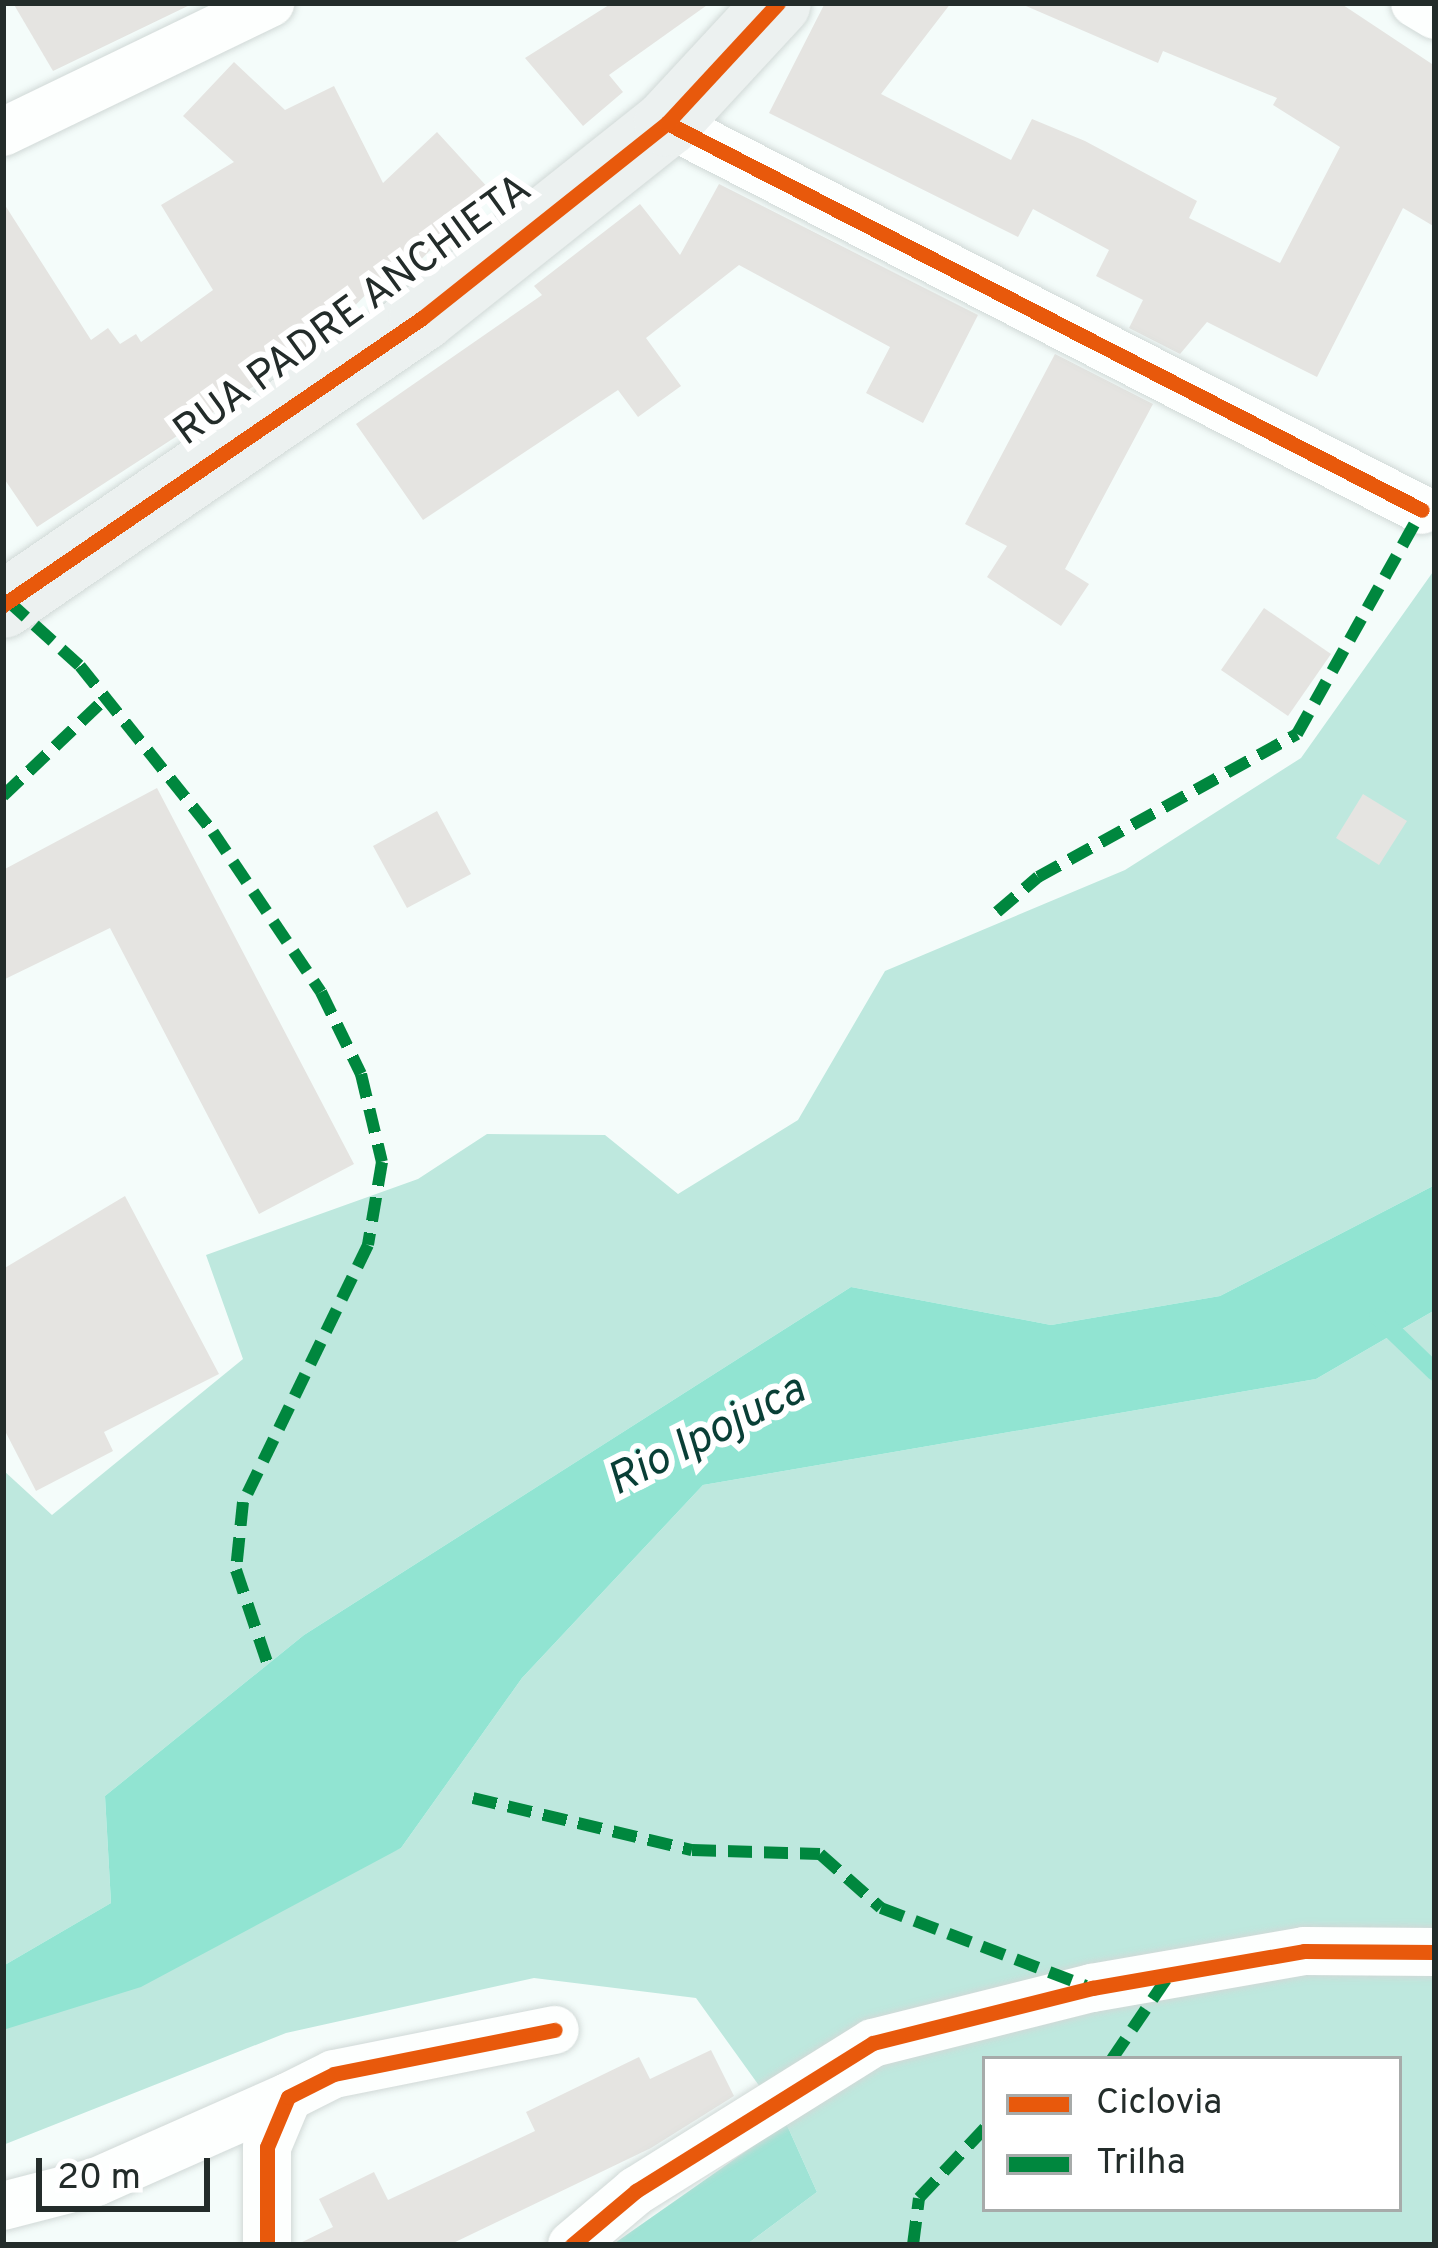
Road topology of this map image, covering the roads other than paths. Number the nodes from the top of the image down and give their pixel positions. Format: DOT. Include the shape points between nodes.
graph roads {
  1 [pos="778,3"];
  2 [pos="1415,3"];
  3 [pos="250,7"];
  4 [pos="1435,15"];
  5 [pos="668,123"];
  6 [pos="3,132"];
  7 [pos="1422,510"];
  8 [pos="5,599"];
  9 [pos="1435,1952"];
  10 [pos="555,2030"];
  11 [pos="288,2097"];
  12 [pos="3,2206"];
  13 [pos="267,2245"];
  14 [pos="572,2245"];
  1 -- 5 [label="street, RUA PADRE ANCHIETA"];
  2 -- 4 [label="street"];
  3 -- 6 [label="street"];
  5 -- 7 [label="street"];
  5 -- 8 [label="street, RUA PADRE ANCHIETA" via="422,318"];
  9 -- 14 [label="street" via="1304,1951 1071,1993 873,2043 636,2191"];
  10 -- 11 [label="street" via="334,2074"];
  11 -- 12 [label="street" via="96,2182"];
  11 -- 13 [label="street" via="267,2146"];
}
